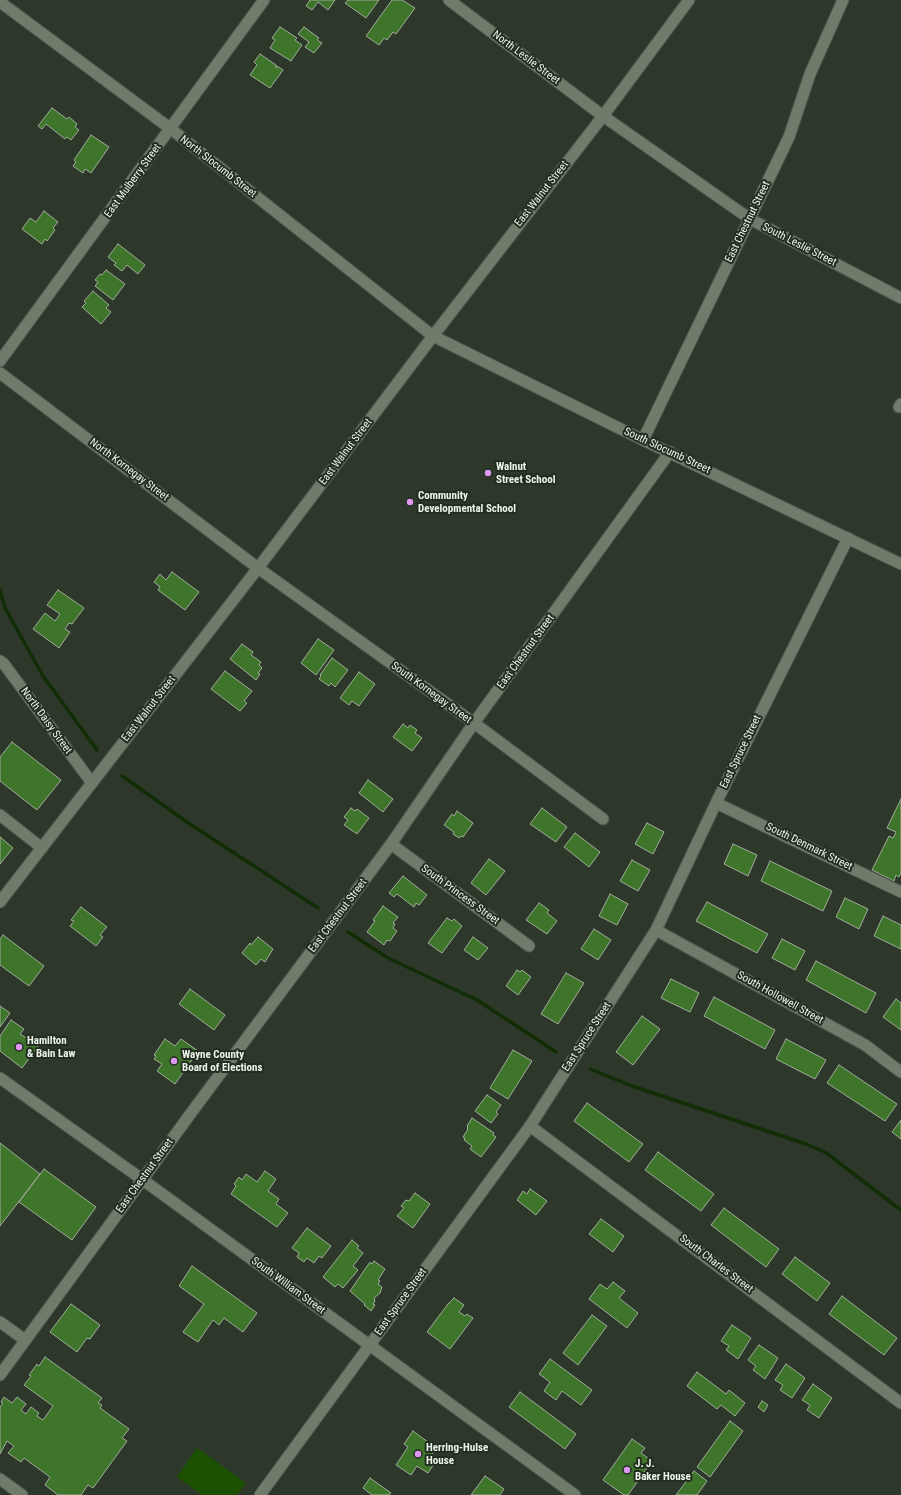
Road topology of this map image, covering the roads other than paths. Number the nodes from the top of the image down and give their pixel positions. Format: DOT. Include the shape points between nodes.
graph roads {
  1 [pos="264,0"];
  2 [pos="449,0"];
  3 [pos="689,0"];
  4 [pos="843,0"];
  5 [pos="0,2"];
  6 [pos="603,116"];
  7 [pos="171,130"];
  8 [pos="750,219"];
  9 [pos="901,298"];
  10 [pos="433,336"];
  11 [pos="0,361"];
  12 [pos="0,373"];
  13 [pos="643,440"];
  14 [pos="670,452"];
  15 [pos="848,538"];
  16 [pos="901,564"];
  17 [pos="258,568"];
  18 [pos="0,660"];
  19 [pos="474,723"];
  20 [pos="92,783"];
  21 [pos="716,803"];
  22 [pos="0,815"];
  23 [pos="603,819"];
  24 [pos="391,844"];
  25 [pos="42,848"];
  26 [pos="901,892"];
  27 [pos="0,902"];
  28 [pos="656,930"];
  29 [pos="529,946"];
  30 [pos="901,1072"];
  31 [pos="0,1078"];
  32 [pos="530,1126"];
  33 [pos="143,1180"];
  34 [pos="0,1322"];
  35 [pos="25,1340"];
  36 [pos="370,1345"];
  37 [pos="0,1375"];
  38 [pos="899,1398"];
  39 [pos="0,1479"];
  40 [pos="22,1495"];
  41 [pos="260,1495"];
  42 [pos="575,1495"];
  1 -- 7 [label="street, East Mulberry Street"];
  2 -- 6 [label="street, North Leslie Street"];
  3 -- 6 [label="street, East Walnut Street"];
  4 -- 8 [label="street, East Chestnut Street" via="810,74 789,137"];
  5 -- 7 [label="street, North Slocumb Street"];
  6 -- 8 [label="street, South Leslie Street"];
  6 -- 10 [label="street, East Walnut Street"];
  7 -- 10 [label="street, North Slocumb Street"];
  7 -- 11 [label="street, East Mulberry Street"];
  8 -- 9 [label="street, South Leslie Street"];
  8 -- 13 [label="street, East Chestnut Street"];
  10 -- 13 [label="street, South Slocumb Street"];
  10 -- 17 [label="street, East Walnut Street"];
  12 -- 17 [label="street, North Kornegay Street"];
  13 -- 14 [label="street, South Slocumb Street"];
  14 -- 15 [label="street, South Slocumb Street"];
  14 -- 19 [label="street, East Chestnut Street"];
  15 -- 16 [label="street, South Slocumb Street"];
  15 -- 21 [label="street, East Spruce Street"];
  17 -- 19 [label="street, South Kornegay Street"];
  17 -- 20 [label="street, East Walnut Street"];
  18 -- 20 [label="street, North Daisy Street"];
  19 -- 23 [label="street, South Kornegay Street"];
  19 -- 24 [label="street, East Chestnut Street"];
  20 -- 25 [label="street, East Walnut Street"];
  21 -- 26 [label="street, South Denmark Street"];
  21 -- 28 [label="street, East Spruce Street"];
  22 -- 25 [label="street"];
  24 -- 29 [label="street, South Princess Street"];
  24 -- 33 [label="street, East Chestnut Street"];
  25 -- 27 [label="street, East Walnut Street"];
  28 -- 30 [label="street, South Hollowell Street" via="865,1045"];
  28 -- 32 [label="street, East Spruce Street"];
  31 -- 33 [label="street, South William Street"];
  32 -- 36 [label="street, East Spruce Street"];
  32 -- 38 [label="street, South Charles Street"];
  33 -- 35 [label="street, East Chestnut Street"];
  33 -- 36 [label="street, South William Street"];
  34 -- 35 [label="street"];
  35 -- 37 [label="street, East Chestnut Street"];
  36 -- 41 [label="street, East Spruce Street"];
  36 -- 42 [label="street, South William Street"];
  39 -- 40 [label="street"];
}
